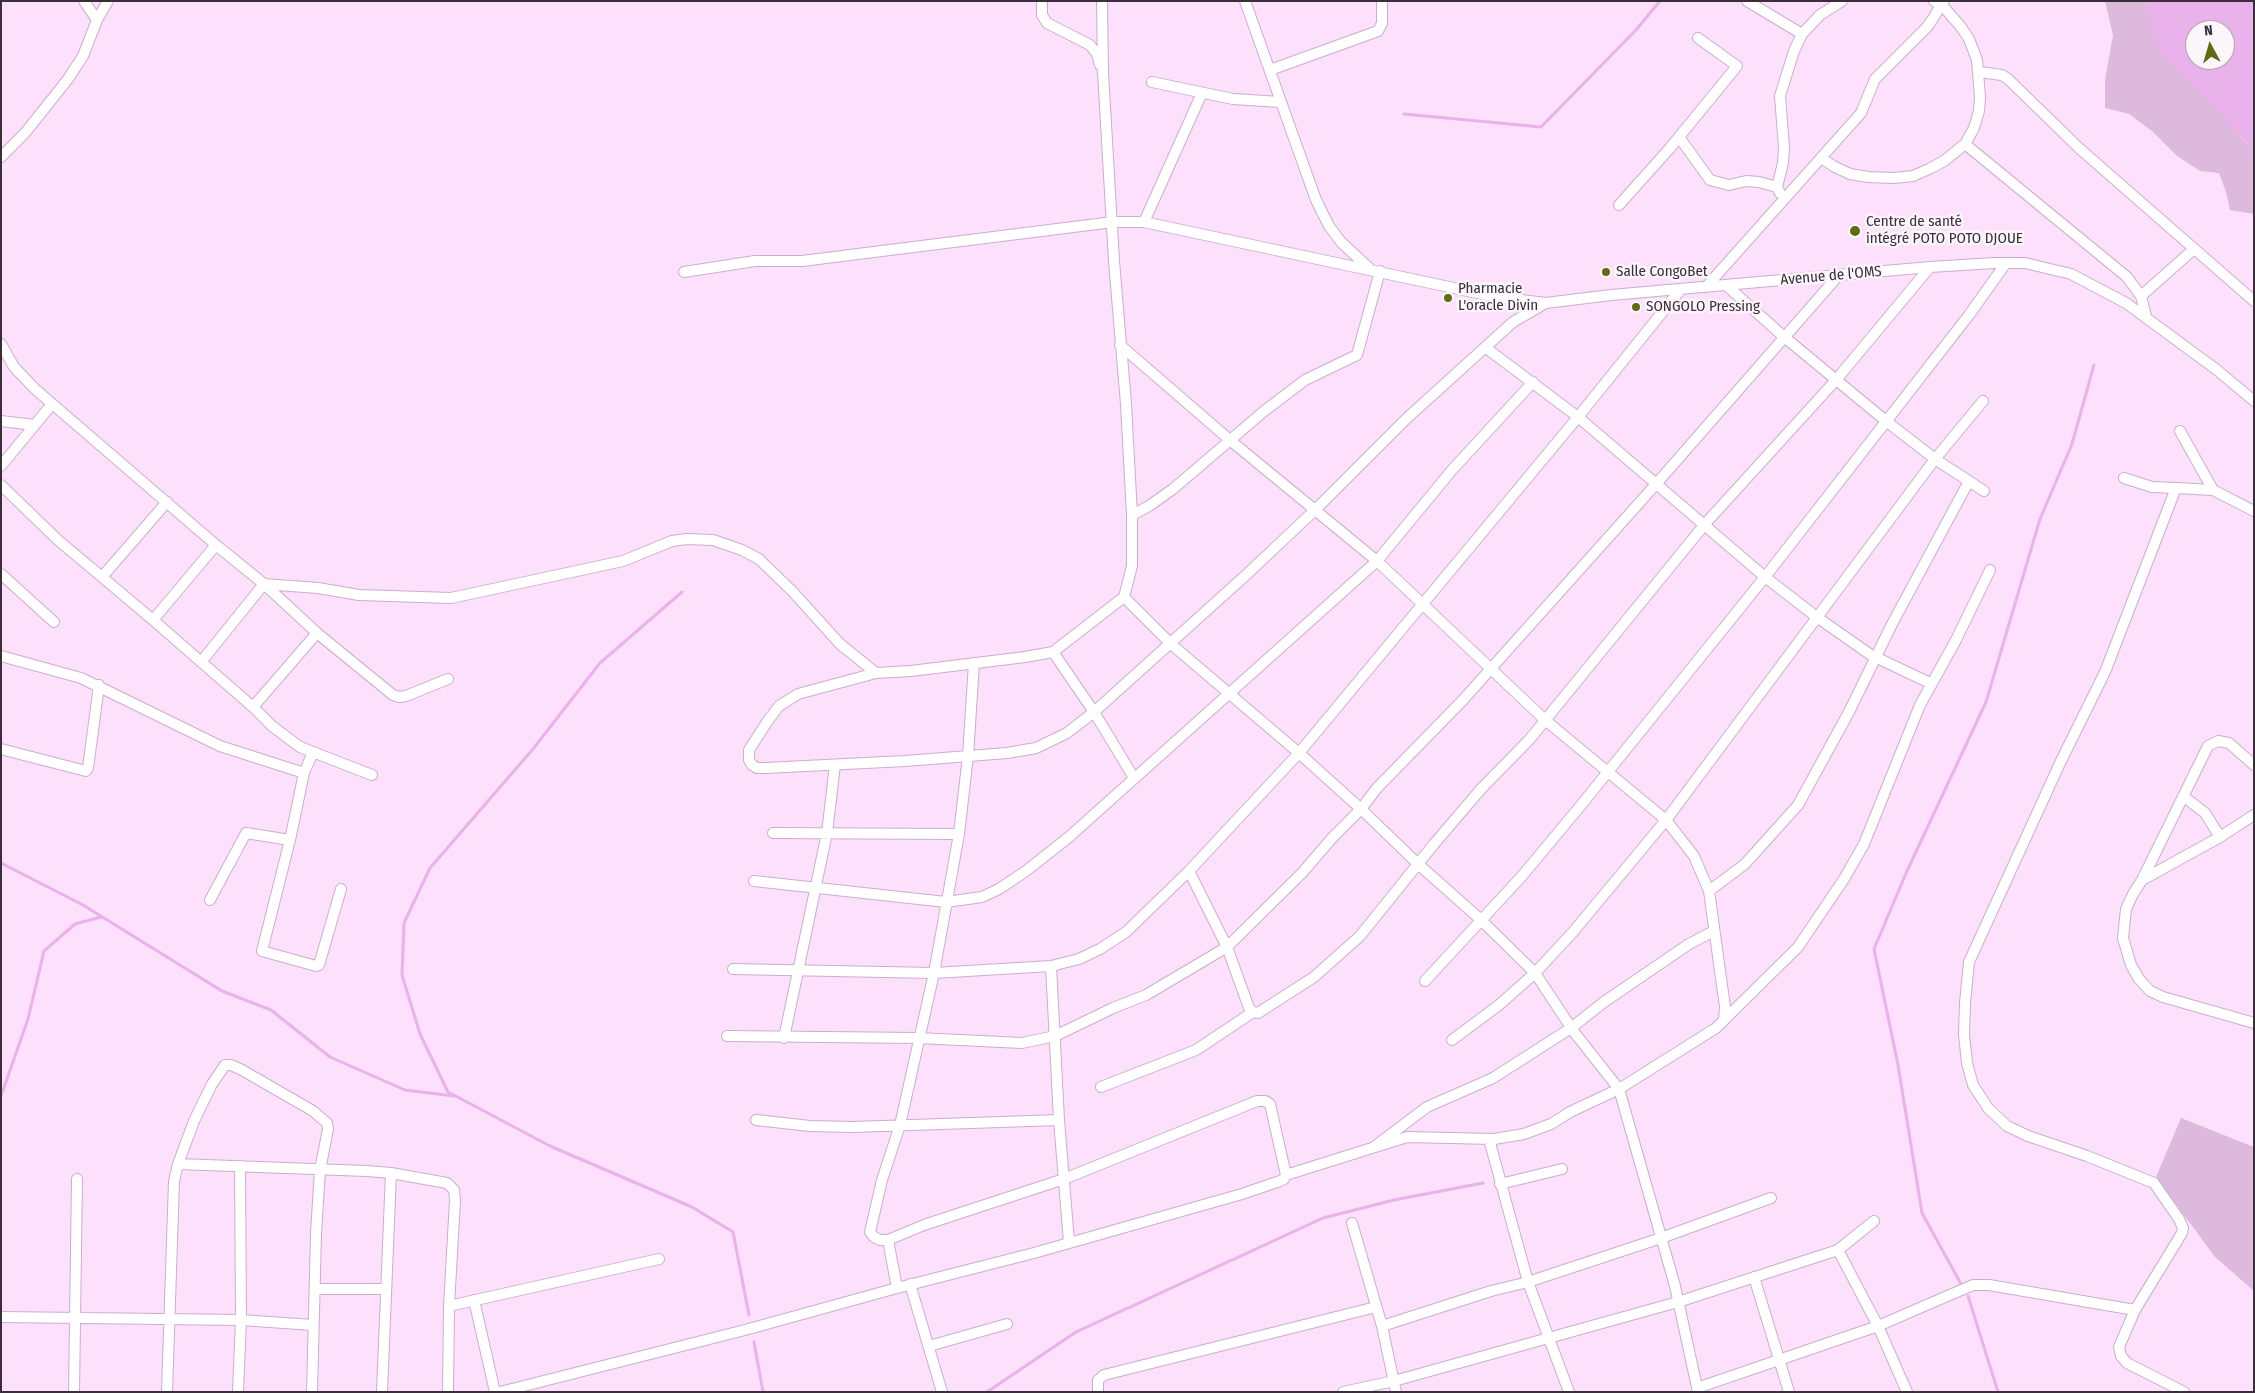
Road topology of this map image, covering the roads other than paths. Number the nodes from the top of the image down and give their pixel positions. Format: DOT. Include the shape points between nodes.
graph roads {
  1 [pos="84,1"];
  2 [pos="108,1"];
  3 [pos="1042,1"];
  4 [pos="1102,1"];
  5 [pos="1246,1"];
  6 [pos="1382,1"];
  7 [pos="1747,1"];
  8 [pos="1842,1"];
  9 [pos="1940,3"];
  10 [pos="97,20"];
  11 [pos="1802,34"];
  12 [pos="1698,38"];
  13 [pos="1270,70"];
  14 [pos="1103,72"];
  15 [pos="1979,72"];
  16 [pos="1152,82"];
  17 [pos="1202,93"];
  18 [pos="1280,102"];
  19 [pos="1679,136"];
  20 [pos="1965,144"];
  21 [pos="1,157"];
  22 [pos="1821,158"];
  23 [pos="1777,187"];
  24 [pos="1785,200"];
  25 [pos="1619,205"];
  26 [pos="1113,222"];
  27 [pos="1144,222"];
  28 [pos="2194,248"];
  29 [pos="2006,263"];
  30 [pos="1930,267"];
  31 [pos="1375,271"];
  32 [pos="684,272"];
  33 [pos="1838,276"];
  34 [pos="1726,285"];
  35 [pos="1706,287"];
  36 [pos="1681,289"];
  37 [pos="2141,296"];
  38 [pos="2254,301"];
  39 [pos="1546,303"];
  40 [pos="2146,316"];
  41 [pos="1783,336"];
  42 [pos="1,344"];
  43 [pos="1120,344"];
  44 [pos="1486,348"];
  45 [pos="1836,380"];
  46 [pos="1533,382"];
  47 [pos="1983,401"];
  48 [pos="2254,401"];
  49 [pos="52,404"];
  50 [pos="1578,417"];
  51 [pos="1,421"];
  52 [pos="1886,421"];
  53 [pos="35,425"];
  54 [pos="2180,431"];
  55 [pos="1231,441"];
  56 [pos="1935,459"];
  57 [pos="1,466"];
  58 [pos="2124,478"];
  59 [pos="1969,481"];
  60 [pos="1657,483"];
  61 [pos="1,486"];
  62 [pos="2176,488"];
  63 [pos="2212,490"];
  64 [pos="1984,491"];
  65 [pos="167,502"];
  66 [pos="1315,510"];
  67 [pos="2254,510"];
  68 [pos="1132,515"];
  69 [pos="1705,524"];
  70 [pos="216,545"];
  71 [pos="1377,561"];
  72 [pos="1990,570"];
  73 [pos="1,574"];
  74 [pos="102,577"];
  75 [pos="1765,577"];
  76 [pos="264,584"];
  77 [pos="1124,597"];
  78 [pos="1423,604"];
  79 [pos="1818,618"];
  80 [pos="152,620"];
  81 [pos="54,622"];
  82 [pos="317,633"];
  83 [pos="1171,644"];
  84 [pos="1053,652"];
  85 [pos="1,656"];
  86 [pos="1876,657"];
  87 [pos="200,662"];
  88 [pos="974,663"];
  89 [pos="1490,668"];
  90 [pos="876,673"];
  91 [pos="448,679"];
  92 [pos="1930,683"];
  93 [pos="98,685"];
  94 [pos="1228,694"];
  95 [pos="253,708"];
  96 [pos="1094,712"];
  97 [pos="1545,720"];
  98 [pos="1,749"];
  99 [pos="313,752"];
  100 [pos="1299,753"];
  101 [pos="968,756"];
  102 [pos="835,765"];
  103 [pos="2254,765"];
  104 [pos="304,772"];
  105 [pos="1608,772"];
  106 [pos="372,775"];
  107 [pos="1134,778"];
  108 [pos="2183,796"];
  109 [pos="1361,809"];
  110 [pos="2254,815"];
  111 [pos="1666,820"];
  112 [pos="773,832"];
  113 [pos="827,833"];
  114 [pos="959,834"];
  115 [pos="2220,837"];
  116 [pos="290,840"];
  117 [pos="1418,864"];
  118 [pos="1189,871"];
  119 [pos="2142,880"];
  120 [pos="754,881"];
  121 [pos="814,887"];
  122 [pos="341,889"];
  123 [pos="1709,891"];
  124 [pos="210,900"];
  125 [pos="946,902"];
  126 [pos="1480,919"];
  127 [pos="1714,931"];
  128 [pos="1227,946"];
  129 [pos="1051,966"];
  130 [pos="733,969"];
  131 [pos="796,972"];
  132 [pos="934,973"];
  133 [pos="1535,973"];
  134 [pos="1425,981"];
  135 [pos="1253,1012"];
  136 [pos="1724,1020"];
  137 [pos="2254,1023"];
  138 [pos="1571,1028"];
  139 [pos="727,1036"];
  140 [pos="1055,1036"];
  141 [pos="784,1038"];
  142 [pos="918,1038"];
  143 [pos="1452,1040"];
  144 [pos="1101,1087"];
  145 [pos="1619,1090"];
  146 [pos="756,1120"];
  147 [pos="1059,1120"];
  148 [pos="900,1125"];
  149 [pos="1494,1139"];
  150 [pos="1374,1148"];
  151 [pos="178,1164"];
  152 [pos="240,1166"];
  153 [pos="1562,1169"];
  154 [pos="320,1170"];
  155 [pos="391,1173"];
  156 [pos="1286,1175"];
  157 [pos="77,1179"];
  158 [pos="1064,1179"];
  159 [pos="1500,1184"];
  160 [pos="1771,1198"];
  161 [pos="1874,1221"];
  162 [pos="1352,1223"];
  163 [pos="1661,1238"];
  164 [pos="888,1240"];
  165 [pos="1069,1242"];
  166 [pos="1838,1250"];
  167 [pos="658,1259"];
  168 [pos="1754,1277"];
  169 [pos="1528,1282"];
  170 [pos="910,1284"];
  171 [pos="896,1288"];
  172 [pos="316,1289"];
  173 [pos="386,1290"];
  174 [pos="474,1300"];
  175 [pos="1678,1302"];
  176 [pos="449,1306"];
  177 [pos="1376,1306"];
  178 [pos="2135,1310"];
  179 [pos="1,1317"];
  180 [pos="75,1317"];
  181 [pos="171,1319"];
  182 [pos="241,1320"];
  183 [pos="313,1324"];
  184 [pos="1007,1324"];
  185 [pos="1382,1326"];
  186 [pos="1878,1326"];
  187 [pos="1550,1338"];
  188 [pos="929,1346"];
  189 [pos="1778,1360"];
  190 [pos="1394,1381"];
  191 [pos="1698,1390"];
  192 [pos="1902,1390"];
  193 [pos="74,1392"];
  194 [pos="167,1392"];
  195 [pos="238,1392"];
  196 [pos="312,1392"];
  197 [pos="382,1392"];
  198 [pos="448,1392"];
  199 [pos="495,1392"];
  200 [pos="500,1392"];
  201 [pos="942,1392"];
  202 [pos="1098,1392"];
  203 [pos="1343,1392"];
  204 [pos="1396,1392"];
  205 [pos="1570,1392"];
  206 [pos="1789,1392"];
  207 [pos="2184,1392"];
  1 -- 10 [label="street"];
  2 -- 10 [label="street"];
  3 -- 14 [label="street" via="1042,15 1047,23 1090,45"];
  4 -- 14 [label="street"];
  5 -- 13 [label="street"];
  6 -- 13 [label="street" via="1382,23 1378,30"];
  7 -- 11 [label="street"];
  8 -- 11 [label="street" via="1820,14"];
  9 -- 15 [label="street" via="1970,39"];
  9 -- 22 [label="street" via="1914,41 1875,79 1861,113"];
  10 -- 21 [label="street" via="83,56 68,79 25,133"];
  11 -- 23 [label="street" via="1780,96 1784,148"];
  12 -- 19 [label="street" via="1736,66"];
  13 -- 18 [label="street"];
  14 -- 26 [label="street"];
  15 -- 20 [label="street" via="1979,111"];
  15 -- 28 [label="street" via="2008,78 2080,149"];
  16 -- 17 [label="street"];
  17 -- 18 [label="street"];
  17 -- 27 [label="street"];
  18 -- 31 [label="street" via="1316,200 1329,226 1354,255"];
  19 -- 23 [label="street" via="1710,180 1729,185 1759,182"];
  19 -- 25 [label="street"];
  20 -- 22 [label="street" via="1929,169 1913,176 1894,178 1850,174"];
  20 -- 37 [label="street" via="2127,277"];
  22 -- 24 [label="street"];
  23 -- 24 [label="street"];
  24 -- 35 [label="street"];
  26 -- 27 [label="street, Avenue de l'OMS"];
  26 -- 32 [label="street, Avenue de l'OMS" via="802,260 755,261"];
  26 -- 43 [label="street"];
  27 -- 31 [label="street, Avenue de l'OMS"];
  28 -- 37 [label="street"];
  28 -- 38 [label="street"];
  29 -- 30 [label="street, Avenue de l'OMS"];
  29 -- 40 [label="street, Avenue de l'OMS" via="2025,263 2071,274 2109,292"];
  29 -- 52 [label="street"];
  30 -- 33 [label="street, Avenue de l'OMS"];
  30 -- 45 [label="street"];
  31 -- 39 [label="street, Avenue de l'OMS" via="1496,297"];
  31 -- 55 [label="street" via="1356,355 1305,380"];
  33 -- 34 [label="street, Avenue de l'OMS"];
  33 -- 41 [label="street"];
  34 -- 35 [label="street, Avenue de l'OMS"];
  34 -- 41 [label="street"];
  35 -- 36 [label="street, Avenue de l'OMS"];
  36 -- 39 [label="street, Avenue de l'OMS"];
  36 -- 50 [label="street"];
  37 -- 40 [label="street"];
  39 -- 44 [label="street" via="1513,322"];
  40 -- 48 [label="street, Avenue de l'OMS"];
  41 -- 45 [label="street"];
  41 -- 60 [label="street"];
  42 -- 49 [label="street" via="14,367"];
  43 -- 55 [label="street"];
  43 -- 68 [label="street"];
  44 -- 46 [label="street"];
  44 -- 66 [label="street" via="1406,419"];
  45 -- 52 [label="street"];
  45 -- 69 [label="street"];
  46 -- 50 [label="street"];
  46 -- 71 [label="street" via="1452,470"];
  47 -- 56 [label="street"];
  49 -- 53 [label="street"];
  49 -- 65 [label="street"];
  50 -- 60 [label="street"];
  50 -- 78 [label="street"];
  51 -- 53 [label="street"];
  52 -- 56 [label="street"];
  52 -- 75 [label="street"];
  53 -- 57 [label="street"];
  54 -- 63 [label="street"];
  55 -- 66 [label="street"];
  55 -- 68 [label="street" via="1149,506"];
  56 -- 59 [label="street"];
  56 -- 79 [label="street"];
  58 -- 62 [label="street" via="2152,487"];
  59 -- 64 [label="street"];
  59 -- 86 [label="street"];
  60 -- 69 [label="street"];
  60 -- 89 [label="street"];
  61 -- 74 [label="street"];
  62 -- 63 [label="street"];
  62 -- 178 [label="street" via="2105,672 1969,962 1964,1003 1967,1063 1973,1085 1988,1108 2007,1126 2028,1136 2154,1183 2179,1218 2182,1233"];
  63 -- 67 [label="street"];
  65 -- 70 [label="street"];
  65 -- 74 [label="street"];
  66 -- 71 [label="street"];
  66 -- 83 [label="street"];
  68 -- 77 [label="street" via="1132,566"];
  69 -- 75 [label="street"];
  69 -- 97 [label="street"];
  70 -- 76 [label="street"];
  70 -- 80 [label="street"];
  71 -- 78 [label="street"];
  71 -- 94 [label="street"];
  72 -- 92 [label="street" via="1956,640"];
  73 -- 81 [label="street"];
  74 -- 80 [label="street"];
  75 -- 79 [label="street"];
  75 -- 105 [label="street"];
  76 -- 82 [label="street"];
  76 -- 87 [label="street"];
  76 -- 90 [label="street" via="367,596 451,598 623,561 672,542 713,540 759,559 840,644"];
  77 -- 83 [label="street"];
  77 -- 84 [label="street"];
  78 -- 89 [label="street"];
  78 -- 100 [label="street"];
  79 -- 86 [label="street"];
  79 -- 111 [label="street"];
  80 -- 87 [label="street"];
  82 -- 91 [label="street" via="399,697"];
  82 -- 95 [label="street"];
  83 -- 94 [label="street"];
  83 -- 96 [label="street"];
  84 -- 88 [label="street"];
  84 -- 96 [label="street"];
  85 -- 93 [label="street"];
  86 -- 92 [label="street"];
  86 -- 123 [label="street" via="1798,805 1745,864"];
  87 -- 95 [label="street"];
  88 -- 90 [label="street"];
  88 -- 101 [label="street"];
  89 -- 97 [label="street"];
  89 -- 109 [label="street"];
  90 -- 102 [label="street" via="786,700 767,722 748,755 757,768"];
  92 -- 136 [label="street" via="1864,844 1844,880 1798,947"];
  93 -- 98 [label="street" via="86,771"];
  93 -- 104 [label="street" via="220,746"];
  94 -- 100 [label="street"];
  94 -- 107 [label="street"];
  95 -- 99 [label="street" via="286,738"];
  96 -- 101 [label="street" via="1067,733 1036,748"];
  96 -- 107 [label="street"];
  97 -- 105 [label="street"];
  97 -- 117 [label="street"];
  99 -- 104 [label="street"];
  99 -- 106 [label="street"];
  100 -- 109 [label="street"];
  100 -- 118 [label="street"];
  101 -- 102 [label="street"];
  101 -- 114 [label="street"];
  102 -- 113 [label="street"];
  103 -- 108 [label="street" via="2229,744 2213,742"];
  104 -- 116 [label="street"];
  105 -- 111 [label="street"];
  105 -- 126 [label="street" via="1522,876"];
  107 -- 125 [label="street" via="1069,837 999,889 982,896"];
  108 -- 115 [label="street" via="2205,813"];
  108 -- 119 [label="street"];
  109 -- 117 [label="street"];
  109 -- 128 [label="street" via="1302,873"];
  110 -- 115 [label="street"];
  111 -- 123 [label="street" via="1694,856"];
  111 -- 133 [label="street"];
  112 -- 113 [label="street"];
  113 -- 114 [label="street"];
  113 -- 121 [label="street"];
  114 -- 125 [label="street"];
  115 -- 119 [label="street"];
  116 -- 122 [label="street" via="262,951 319,965"];
  116 -- 124 [label="street" via="246,832"];
  117 -- 126 [label="street"];
  117 -- 135 [label="street" via="1360,936 1314,977 1258,1013"];
  118 -- 128 [label="street"];
  118 -- 129 [label="street" via="1126,932 1079,959"];
  119 -- 137 [label="street" via="2126,909 2124,938 2126,954 2139,979 2150,991 2163,997"];
  120 -- 121 [label="street"];
  121 -- 125 [label="street"];
  121 -- 131 [label="street"];
  123 -- 127 [label="street"];
  125 -- 132 [label="street"];
  126 -- 133 [label="street"];
  126 -- 134 [label="street"];
  127 -- 136 [label="street"];
  127 -- 138 [label="street" via="1689,944"];
  128 -- 135 [label="street"];
  128 -- 140 [label="street" via="1146,995"];
  129 -- 132 [label="street"];
  129 -- 140 [label="street"];
  130 -- 131 [label="street"];
  131 -- 132 [label="street"];
  131 -- 141 [label="street"];
  132 -- 142 [label="street"];
  133 -- 138 [label="street"];
  133 -- 143 [label="street"];
  135 -- 144 [label="street" via="1196,1050"];
  136 -- 145 [label="street"];
  138 -- 145 [label="street"];
  138 -- 150 [label="street" via="1493,1078 1427,1107"];
  139 -- 141 [label="street"];
  140 -- 142 [label="street" via="1022,1044"];
  140 -- 147 [label="street"];
  141 -- 142 [label="street"];
  142 -- 148 [label="street"];
  145 -- 149 [label="street" via="1542,1128"];
  145 -- 163 [label="street"];
  146 -- 148 [label="street" via="810,1126"];
  147 -- 148 [label="street"];
  147 -- 158 [label="street"];
  148 -- 164 [label="street" via="870,1232 880,1240"];
  149 -- 150 [label="street" via="1407,1137"];
  149 -- 159 [label="street" via="1490,1148"];
  150 -- 156 [label="street"];
  151 -- 152 [label="street"];
  151 -- 154 [label="street" via="212,1084 221,1069 231,1065 323,1118 328,1129"];
  151 -- 181 [label="street" via="174,1181"];
  152 -- 154 [label="street"];
  152 -- 182 [label="street"];
  153 -- 159 [label="street"];
  154 -- 155 [label="street"];
  154 -- 172 [label="street"];
  155 -- 173 [label="street"];
  155 -- 176 [label="street" via="447,1183 454,1190"];
  156 -- 158 [label="street" via="1270,1104 1257,1101"];
  156 -- 165 [label="street" via="1280,1181 1242,1194"];
  157 -- 180 [label="street"];
  158 -- 164 [label="street"];
  158 -- 165 [label="street"];
  159 -- 169 [label="street"];
  160 -- 163 [label="street"];
  161 -- 166 [label="street"];
  162 -- 177 [label="street"];
  163 -- 169 [label="street"];
  163 -- 175 [label="street"];
  164 -- 171 [label="street"];
  165 -- 170 [label="street"];
  166 -- 168 [label="street"];
  166 -- 186 [label="street"];
  167 -- 174 [label="street"];
  168 -- 175 [label="street"];
  168 -- 189 [label="street"];
  169 -- 185 [label="street"];
  169 -- 187 [label="street"];
  170 -- 171 [label="street"];
  170 -- 188 [label="street"];
  171 -- 200 [label="street"];
  172 -- 173 [label="street"];
  172 -- 183 [label="street"];
  173 -- 197 [label="street"];
  174 -- 176 [label="street"];
  174 -- 199 [label="street"];
  175 -- 187 [label="street"];
  175 -- 191 [label="street"];
  176 -- 198 [label="street"];
  177 -- 185 [label="street"];
  177 -- 202 [label="street" via="1104,1375 1098,1380"];
  178 -- 186 [label="street" via="1982,1284"];
  178 -- 207 [label="street" via="2120,1347 2121,1356 2127,1363"];
  179 -- 180 [label="street"];
  180 -- 181 [label="street"];
  180 -- 193 [label="street"];
  181 -- 182 [label="street"];
  181 -- 194 [label="street"];
  182 -- 183 [label="street"];
  182 -- 195 [label="street"];
  183 -- 196 [label="street"];
  184 -- 188 [label="street"];
  185 -- 190 [label="street"];
  186 -- 189 [label="street"];
  186 -- 192 [label="street"];
  187 -- 190 [label="street"];
  187 -- 205 [label="street"];
  188 -- 201 [label="street"];
  189 -- 191 [label="street"];
  189 -- 206 [label="street"];
  190 -- 203 [label="street"];
  190 -- 204 [label="street"];
}
